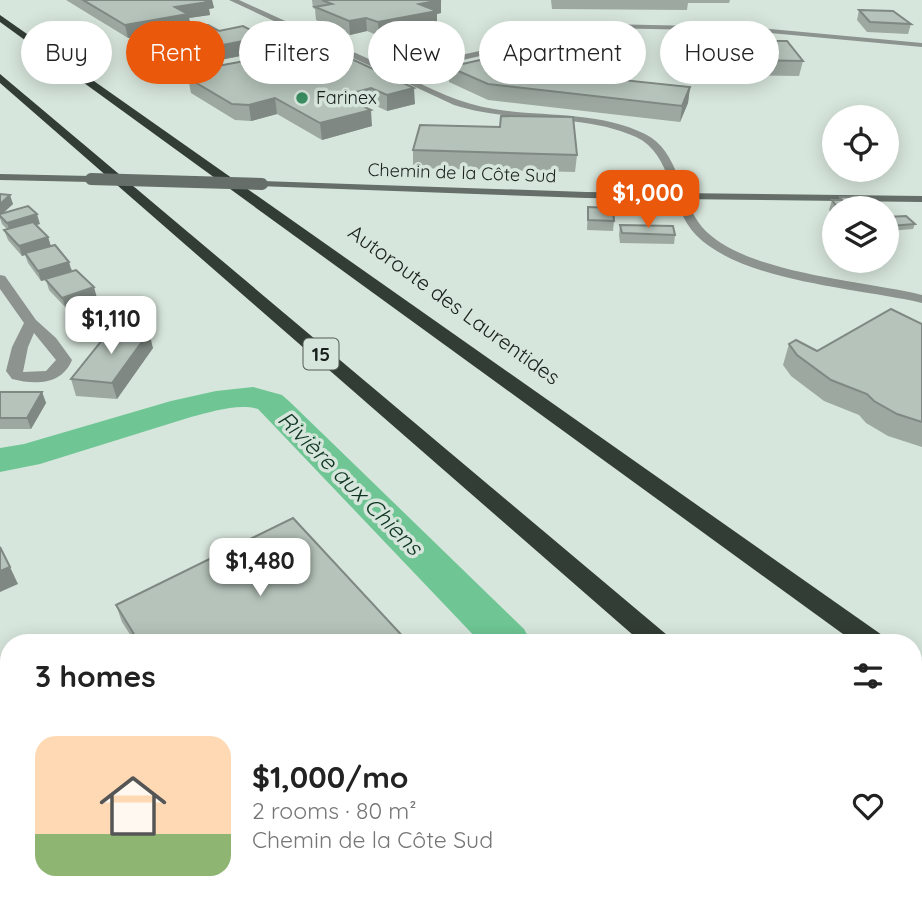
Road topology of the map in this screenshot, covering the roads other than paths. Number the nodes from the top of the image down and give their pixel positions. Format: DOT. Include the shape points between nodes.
graph roads {
  1 [pos="233,0"];
  2 [pos="0,18"];
  3 [pos="922,45"];
  4 [pos="465,57"];
  5 [pos="368,62"];
  6 [pos="0,77"];
  7 [pos="417,84"];
  8 [pos="0,177"];
  9 [pos="678,196"];
  10 [pos="922,199"];
  11 [pos="0,279"];
  12 [pos="922,299"];
  13 [pos="32,323"];
  14 [pos="649,634"];
  15 [pos="862,634"];
  1 -- 5 [label="street"];
  2 -- 15 [label="highway, Autoroute des Laurentides"];
  3 -- 4 [label="street" via="747,29 603,26"];
  6 -- 14 [label="highway, 15"];
  7 -- 9 [label="street" via="468,107 639,134 660,149"];
  8 -- 9 [label="street, Chemin de la Côte Sud, bridge"];
  9 -- 10 [label="street, Chemin de la Côte Sud"];
  9 -- 12 [label="street" via="698,230 738,256 782,270"];
  11 -- 13 [label="street"];
}
